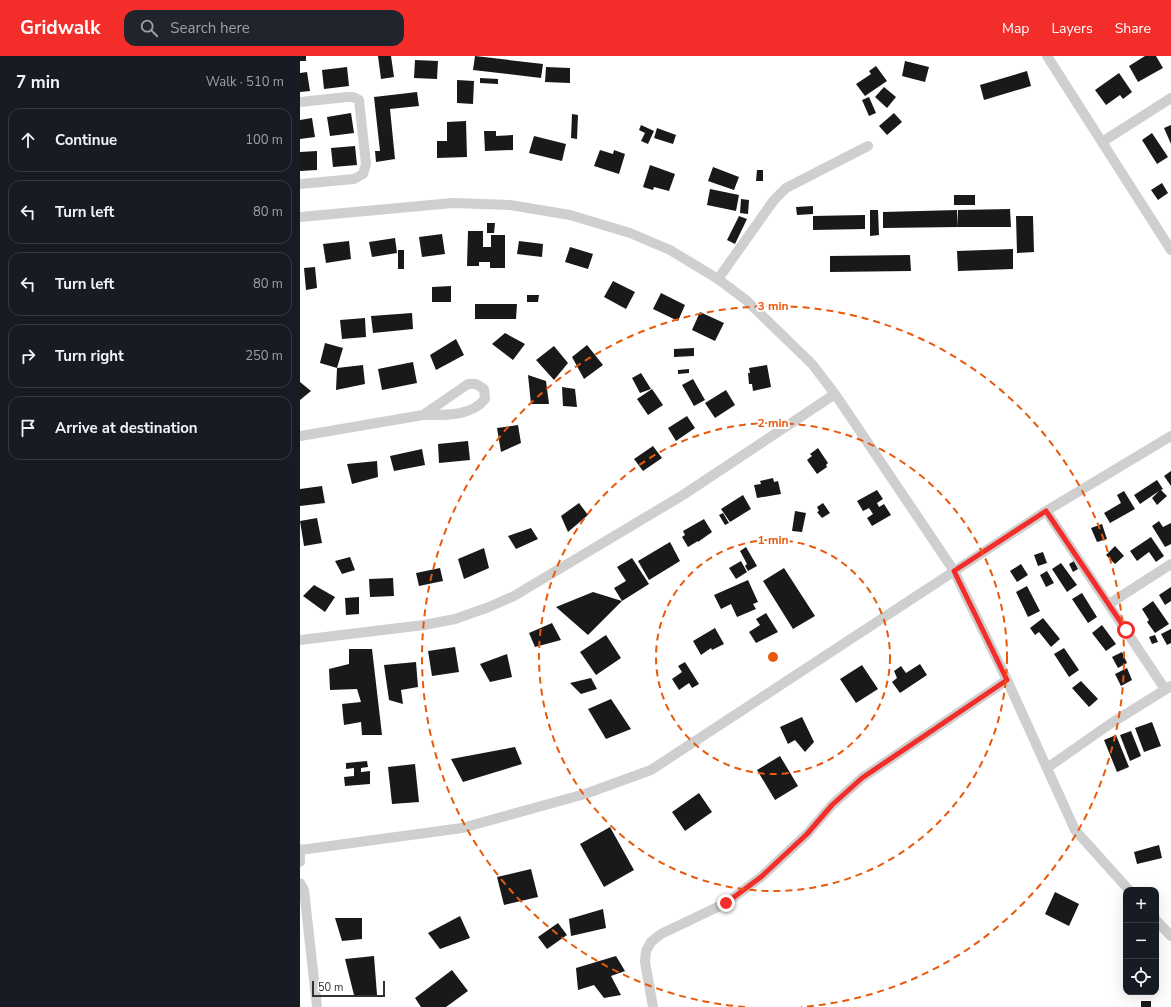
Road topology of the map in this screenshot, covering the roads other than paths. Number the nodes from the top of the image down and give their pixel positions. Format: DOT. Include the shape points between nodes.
graph roads {
  1 [pos="1047,56"];
  2 [pos="1171,98"];
  3 [pos="300,102"];
  4 [pos="1102,142"];
  5 [pos="868,146"];
  6 [pos="300,184"];
  7 [pos="300,217"];
  8 [pos="1171,250"];
  9 [pos="718,278"];
  10 [pos="835,394"];
  11 [pos="423,415"];
  12 [pos="300,436"];
  13 [pos="1171,436"];
  14 [pos="1046,511"];
  15 [pos="1171,564"];
  16 [pos="954,571"];
  17 [pos="1109,604"];
  18 [pos="300,640"];
  19 [pos="1007,680"];
  20 [pos="1168,688"];
  21 [pos="1047,768"];
  22 [pos="300,850"];
  23 [pos="300,862"];
  24 [pos="300,882"];
  25 [pos="1126,887"];
  26 [pos="1159,923"];
  27 [pos="1171,936"];
  28 [pos="317,1007"];
  29 [pos="653,1007"];
  1 -- 4 [label="street"];
  2 -- 4 [label="street"];
  3 -- 6 [label="street" via="347,97 359,100 366,164 363,174 354,179"];
  4 -- 8 [label="street"];
  5 -- 9 [label="street" via="786,188 774,200"];
  7 -- 9 [label="street" via="453,203 510,205 570,215 630,233 670,250"];
  9 -- 10 [label="street" via="789,340"];
  10 -- 16 [label="street"];
  10 -- 18 [label="street" via="683,495 514,596 477,612 424,625"];
  11 -- 11 [label="street" via="468,384 476,384 484,389 485,399 471,410"];
  11 -- 12 [label="street"];
  13 -- 14 [label="street"];
  14 -- 16 [label="street"];
  14 -- 17 [label="street"];
  15 -- 17 [label="street"];
  16 -- 19 [label="street"];
  16 -- 22 [label="street" via="651,770 585,794 462,828"];
  17 -- 20 [label="street"];
  19 -- 21 [label="street"];
  19 -- 29 [label="street" via="862,778 761,877 726,903 661,934 651,942 646,951 645,962"];
  20 -- 21 [label="street"];
  21 -- 25 [label="street" via="1075,830"];
  22 -- 23 [label="street"];
  24 -- 28 [label="street" via="304,890"];
  26 -- 27 [label="street"];
}
